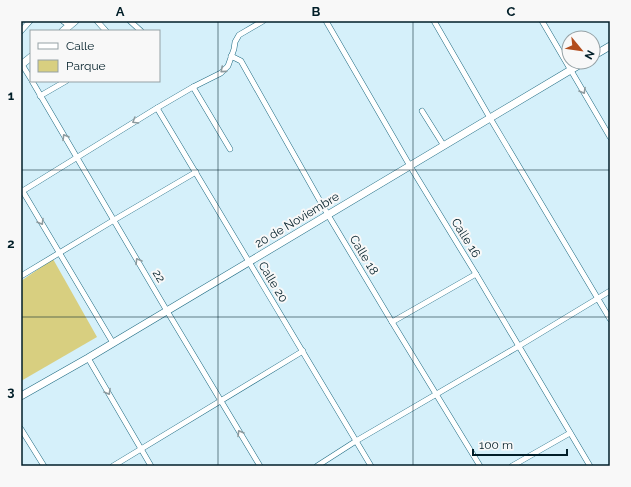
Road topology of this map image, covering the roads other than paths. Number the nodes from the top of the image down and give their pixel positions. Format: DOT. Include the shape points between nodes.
graph roads {
  1 [pos="30,21"];
  2 [pos="63,21"];
  3 [pos="97,21"];
  4 [pos="130,21"];
  5 [pos="263,21"];
  6 [pos="326,21"];
  7 [pos="434,21"];
  8 [pos="542,21"];
  9 [pos="72,23"];
  10 [pos="64,30"];
  11 [pos="105,30"];
  12 [pos="140,30"];
  13 [pos="21,31"];
  14 [pos="610,46"];
  15 [pos="601,51"];
  16 [pos="561,53"];
  17 [pos="231,56"];
  18 [pos="30,58"];
  19 [pos="22,64"];
  20 [pos="571,70"];
  21 [pos="30,77"];
  22 [pos="33,82"];
  23 [pos="64,82"];
  24 [pos="193,87"];
  25 [pos="40,96"];
  26 [pos="158,108"];
  27 [pos="422,111"];
  28 [pos="490,118"];
  29 [pos="610,136"];
  30 [pos="444,146"];
  31 [pos="230,149"];
  32 [pos="77,157"];
  33 [pos="410,166"];
  34 [pos="196,172"];
  35 [pos="21,190"];
  36 [pos="328,215"];
  37 [pos="114,220"];
  38 [pos="60,253"];
  39 [pos="249,262"];
  40 [pos="476,274"];
  41 [pos="21,276"];
  42 [pos="610,291"];
  43 [pos="598,298"];
  44 [pos="168,311"];
  45 [pos="610,319"];
  46 [pos="392,322"];
  47 [pos="113,343"];
  48 [pos="519,346"];
  49 [pos="302,351"];
  50 [pos="88,358"];
  51 [pos="436,394"];
  52 [pos="21,396"];
  53 [pos="221,401"];
  54 [pos="21,429"];
  55 [pos="570,433"];
  56 [pos="356,441"];
  57 [pos="142,449"];
  58 [pos="44,466"];
  59 [pos="113,466"];
  60 [pos="152,466"];
  61 [pos="260,466"];
  62 [pos="316,466"];
  63 [pos="371,466"];
  64 [pos="480,466"];
  65 [pos="512,466"];
  66 [pos="590,466"];
  1 -- 13 [label="street"];
  2 -- 9 [label="street"];
  3 -- 11 [label="street"];
  4 -- 12 [label="street"];
  5 -- 17 [label="street" via="239,35"];
  6 -- 33 [label="street, Calle 16"];
  7 -- 28 [label="street"];
  8 -- 16 [label="street"];
  9 -- 10 [label="main road"];
  14 -- 15 [label="main road"];
  17 -- 24 [label="street, one-way" via="228,66 221,73"];
  17 -- 36 [label="street, Calle 18" via="241,61"];
  18 -- 19 [label="main road"];
  19 -- 21 [label="street, 22"];
  20 -- 28 [label="main road, 20 de Noviembre"];
  20 -- 29 [label="street, one-way"];
  22 -- 25 [label="street, 22"];
  23 -- 25 [label="street"];
  24 -- 26 [label="street"];
  24 -- 31 [label="street"];
  32 -- 25 [label="street, 22, one-way"];
  26 -- 32 [label="street, one-way"];
  26 -- 34 [label="street, Calle 20"];
  27 -- 30 [label="street"];
  28 -- 30 [label="main road, 20 de Noviembre"];
  28 -- 43 [label="street"];
  30 -- 33 [label="main road, 20 de Noviembre"];
  32 -- 35 [label="street"];
  32 -- 37 [label="street, 22"];
  33 -- 36 [label="main road, 20 de Noviembre"];
  33 -- 40 [label="street, Calle 16"];
  34 -- 37 [label="street"];
  34 -- 39 [label="street, Calle 20"];
  35 -- 38 [label="street, one-way"];
  36 -- 39 [label="main road, 20 de Noviembre"];
  36 -- 46 [label="street, Calle 18"];
  37 -- 38 [label="street"];
  44 -- 37 [label="street, 22, one-way"];
  38 -- 41 [label="street"];
  38 -- 47 [label="street"];
  39 -- 44 [label="main road, 20 de Noviembre"];
  39 -- 49 [label="street, Calle 20"];
  40 -- 46 [label="street"];
  40 -- 48 [label="street, Calle 16"];
  42 -- 43 [label="street"];
  43 -- 45 [label="street"];
  43 -- 48 [label="street"];
  44 -- 47 [label="main road, 20 de Noviembre"];
  44 -- 53 [label="street, 22"];
  46 -- 51 [label="street, Calle 18"];
  47 -- 50 [label="main road, 20 de Noviembre"];
  48 -- 51 [label="street"];
  48 -- 55 [label="street, Calle 16"];
  49 -- 53 [label="street"];
  49 -- 56 [label="street, Calle 20"];
  50 -- 52 [label="main road, 20 de Noviembre"];
  50 -- 57 [label="street, one-way"];
  51 -- 56 [label="street"];
  51 -- 64 [label="street, Calle 18"];
  53 -- 57 [label="street"];
  61 -- 53 [label="street, 22, one-way"];
  54 -- 58 [label="street"];
  55 -- 65 [label="street"];
  55 -- 66 [label="street, Calle 16"];
  56 -- 62 [label="street"];
  56 -- 63 [label="street, Calle 20"];
  57 -- 59 [label="street"];
  57 -- 60 [label="street"];
}
